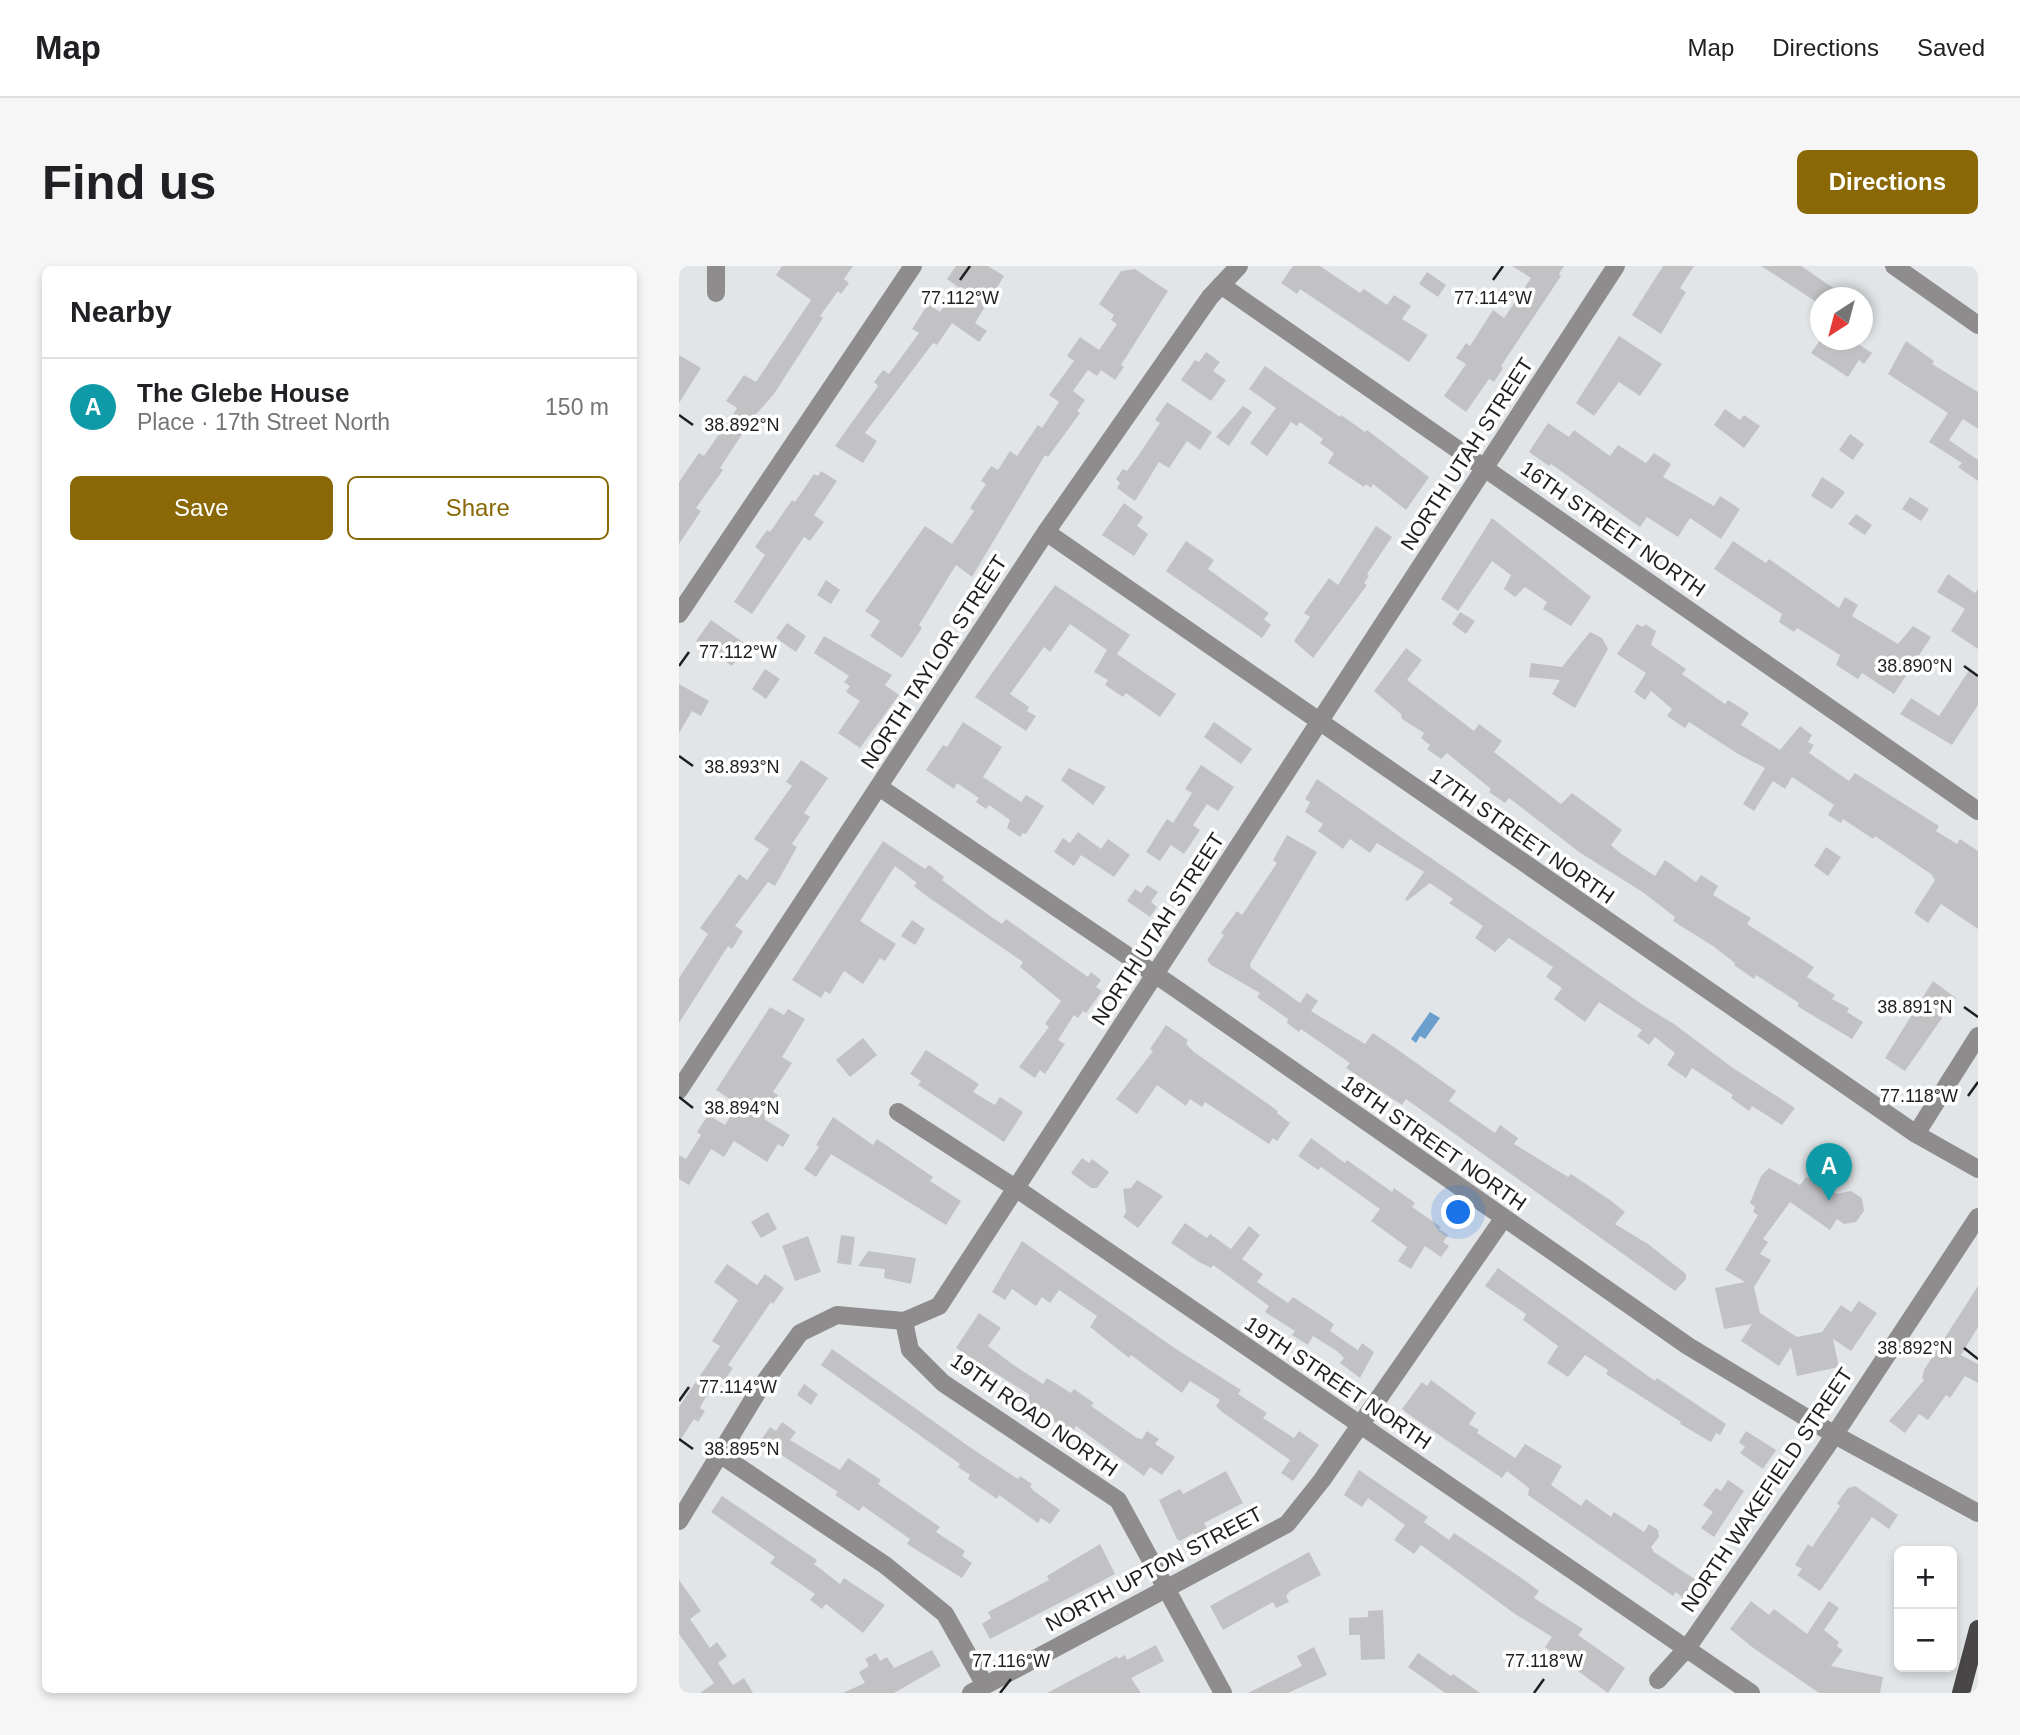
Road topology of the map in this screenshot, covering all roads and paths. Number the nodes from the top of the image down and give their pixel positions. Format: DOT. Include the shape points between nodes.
graph roads {
  1 [pos="716,266"];
  2 [pos="913,266"];
  3 [pos="1239,266"];
  4 [pos="1616,266"];
  5 [pos="1894,266"];
  6 [pos="1221,285"];
  7 [pos="716,293"];
  8 [pos="1978,325"];
  9 [pos="1485,468"];
  10 [pos="1047,531"];
  11 [pos="679,614"];
  12 [pos="1320,724"];
  13 [pos="879,787"];
  14 [pos="1978,811"];
  15 [pos="1155,975"];
  16 [pos="1978,1036"];
  17 [pos="679,1090"];
  18 [pos="898,1112"];
  19 [pos="1916,1134"];
  20 [pos="1978,1169"];
  21 [pos="1017,1189"];
  22 [pos="1978,1217"];
  23 [pos="1503,1219"];
  24 [pos="904,1321"];
  25 [pos="1359,1426"];
  26 [pos="1835,1435"];
  27 [pos="721,1455"];
  28 [pos="1978,1513"];
  29 [pos="679,1521"];
  30 [pos="1165,1588"];
  31 [pos="1978,1629"];
  32 [pos="1688,1647"];
  33 [pos="1658,1680"];
  34 [pos="978,1689"];
  35 [pos="1223,1693"];
  36 [pos="1751,1693"];
  37 [pos="1961,1693"];
  1 -- 7 [label="street"];
  2 -- 11 [label="street"];
  3 -- 6 [label="street, NORTH TAYLOR STREET"];
  4 -- 9 [label="street, NORTH UTAH STREET"];
  5 -- 8 [label="street"];
  6 -- 9 [label="street, 16TH STREET NORTH"];
  6 -- 10 [label="street, NORTH TAYLOR STREET"];
  9 -- 12 [label="street, NORTH UTAH STREET"];
  9 -- 14 [label="street, 16TH STREET NORTH"];
  10 -- 12 [label="street, 17TH STREET NORTH"];
  10 -- 13 [label="street, NORTH TAYLOR STREET"];
  12 -- 15 [label="street, NORTH UTAH STREET"];
  12 -- 19 [label="street, 17TH STREET NORTH"];
  13 -- 15 [label="street, 18TH STREET NORTH"];
  13 -- 17 [label="street, NORTH TAYLOR STREET"];
  15 -- 21 [label="street, NORTH UTAH STREET"];
  15 -- 23 [label="street, 18TH STREET NORTH"];
  16 -- 19 [label="street"];
  18 -- 21 [label="street, 19TH STREET NORTH"];
  19 -- 20 [label="street, 17TH STREET NORTH"];
  21 -- 24 [label="street, NORTH UTAH STREET" via="939,1306"];
  21 -- 25 [label="street, 19TH STREET NORTH"];
  22 -- 26 [label="street, NORTH WAKEFIELD STREET"];
  23 -- 25 [label="street, NORTH UPTON STREET"];
  23 -- 26 [label="street, 18TH STREET NORTH" via="1688,1346"];
  24 -- 27 [label="street" via="837,1315 800,1333 760,1388"];
  24 -- 30 [label="street, 19TH ROAD NORTH" via="910,1350 943,1383 1118,1500"];
  25 -- 30 [label="street, NORTH UPTON STREET" via="1287,1524"];
  25 -- 32 [label="street, 19TH STREET NORTH"];
  26 -- 28 [label="street, 18TH STREET NORTH"];
  26 -- 32 [label="street, NORTH WAKEFIELD STREET"];
  27 -- 29 [label="street"];
  27 -- 34 [label="street" via="885,1565 945,1614"];
  30 -- 34 [label="street, NORTH UPTON STREET"];
  30 -- 35 [label="street, 19TH ROAD NORTH"];
  31 -- 37 [label="main road"];
  32 -- 33 [label="street, NORTH WAKEFIELD STREET"];
  32 -- 36 [label="street, 19TH STREET NORTH"];
}
